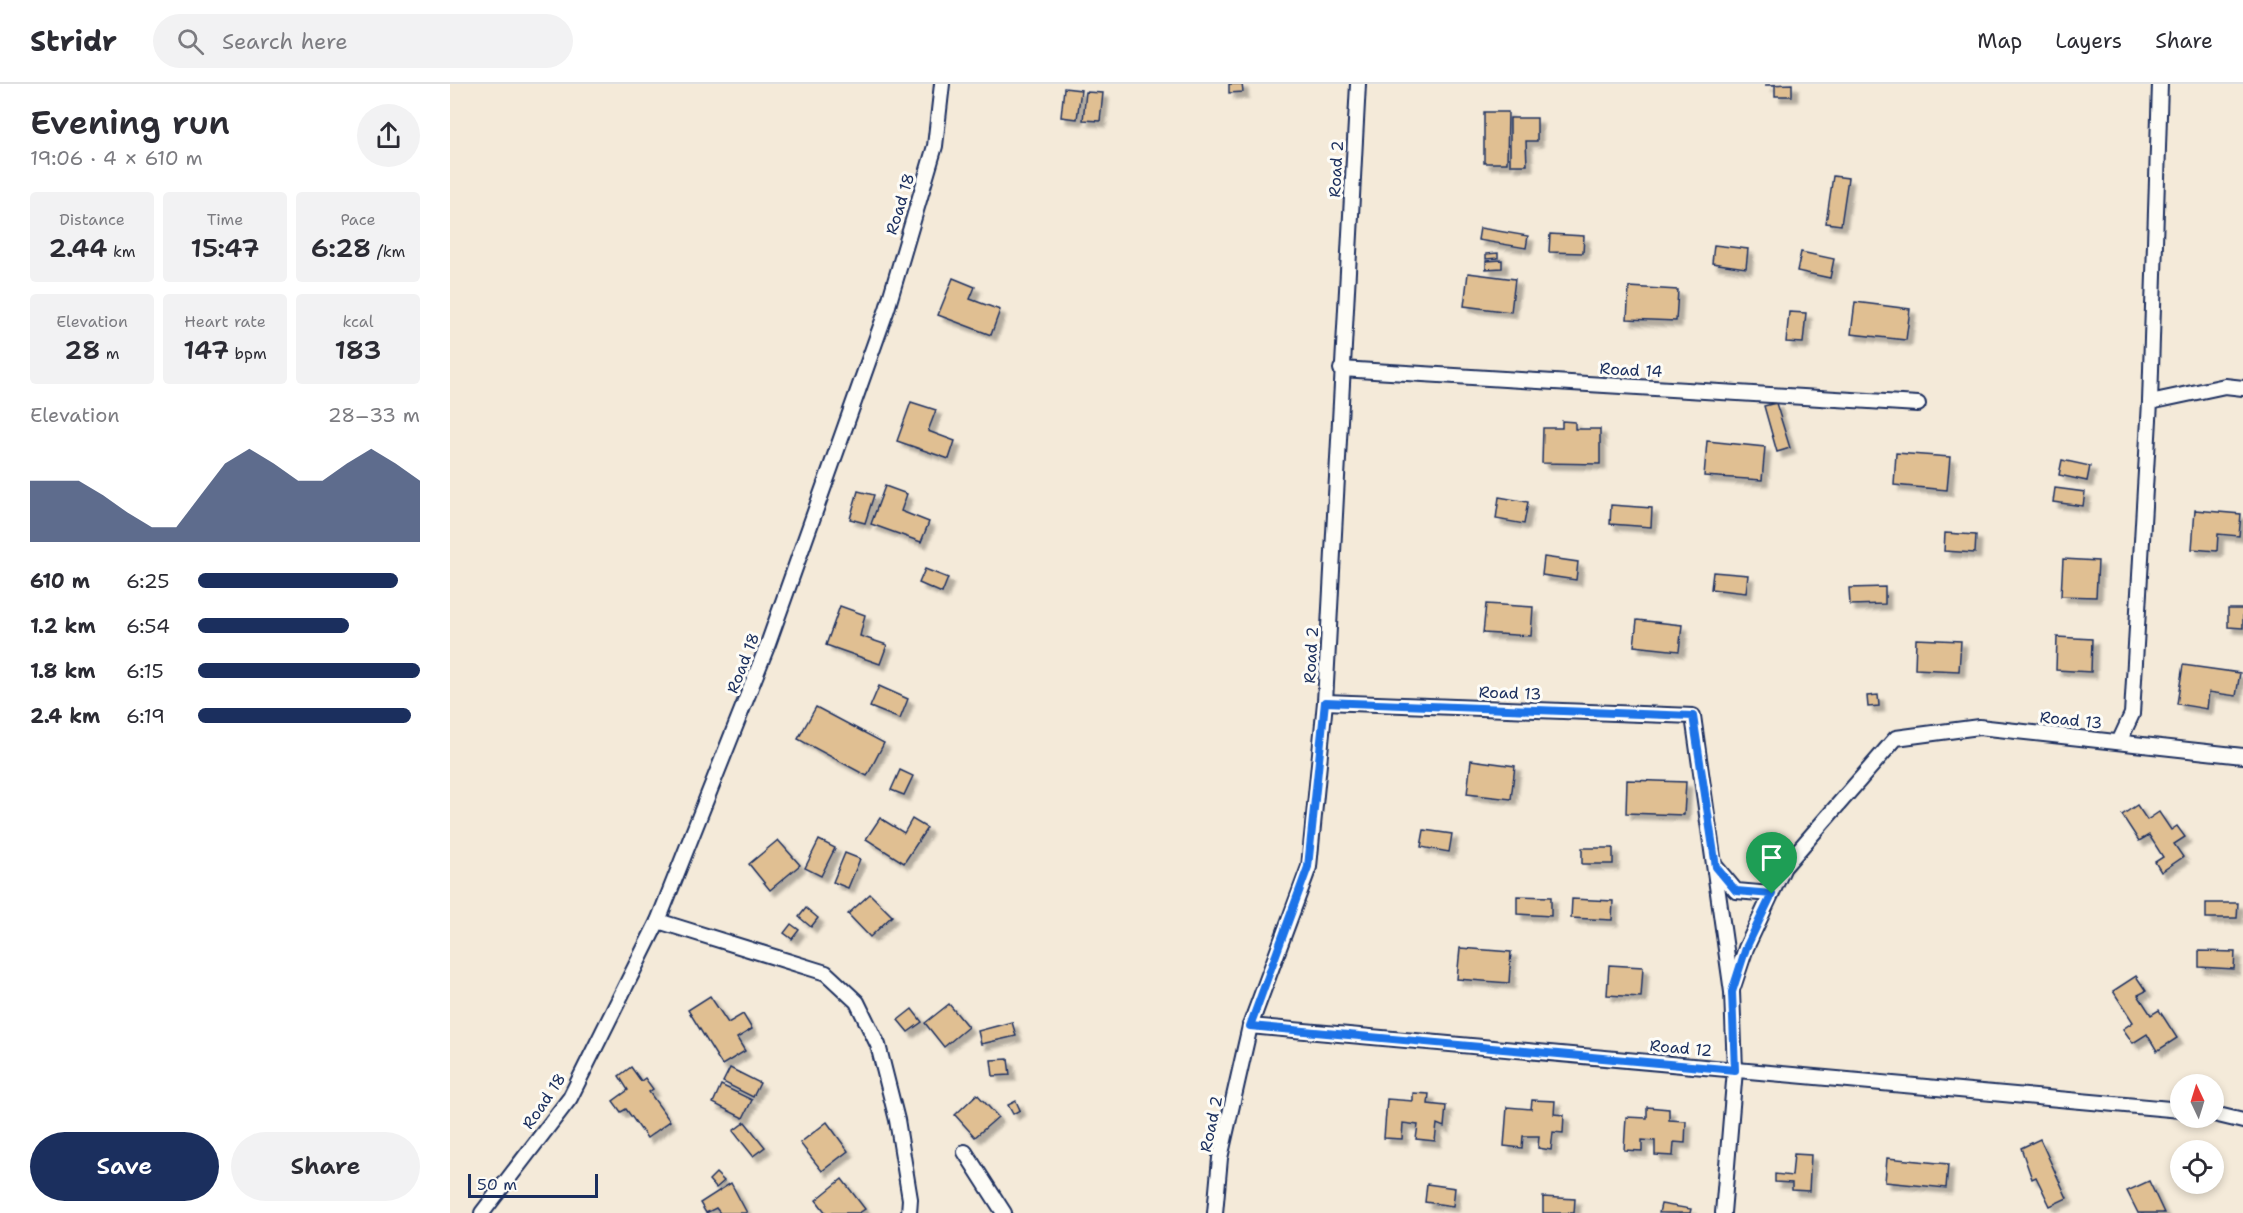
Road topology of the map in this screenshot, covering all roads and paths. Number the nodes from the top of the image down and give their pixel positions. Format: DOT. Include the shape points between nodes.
graph roads {
  1 [pos="942,84"];
  2 [pos="1358,84"];
  3 [pos="2160,84"];
  4 [pos="1341,369"];
  5 [pos="2243,388"];
  6 [pos="2150,402"];
  7 [pos="1918,404"];
  8 [pos="1325,702"];
  9 [pos="2120,742"];
  10 [pos="2243,756"];
  11 [pos="1716,867"];
  12 [pos="1772,894"];
  13 [pos="658,921"];
  14 [pos="1732,992"];
  15 [pos="1250,1026"];
  16 [pos="1735,1070"];
  17 [pos="2170,1109"];
  18 [pos="2224,1116"];
  19 [pos="2243,1121"];
  20 [pos="965,1152"];
  21 [pos="482,1213"];
  22 [pos="909,1213"];
  23 [pos="1004,1213"];
  24 [pos="1215,1213"];
  25 [pos="1723,1213"];
  1 -- 13 [label="street, Road 18" via="935,146 887,309 768,644"];
  2 -- 4 [label="street, Road 2"];
  3 -- 6 [label="street"];
  4 -- 7 [label="street, Road 14"];
  4 -- 8 [label="street, Road 2"];
  5 -- 6 [label="street" via="2224,386"];
  6 -- 9 [label="street" via="2132,714"];
  8 -- 11 [label="street, Road 13" via="1693,716"];
  8 -- 15 [label="street, Road 2" via="1308,867"];
  9 -- 10 [label="street, Road 13"];
  9 -- 12 [label="street, Road 13" via="1980,727 1896,738 1784,867"];
  11 -- 12 [label="street" via="1736,891"];
  11 -- 14 [label="street"];
  12 -- 14 [label="street" via="1746,948"];
  13 -- 21 [label="street, Road 18" via="570,1098"];
  13 -- 22 [label="street" via="826,973 857,1002 878,1045 897,1120"];
  14 -- 16 [label="street"];
  15 -- 16 [label="street, Road 12"];
  15 -- 24 [label="street, Road 2" via="1220,1158"];
  16 -- 17 [label="street, Road 12"];
  16 -- 25 [label="street"];
  18 -- 19 [label="street"];
  20 -- 23 [label="street"];
}
